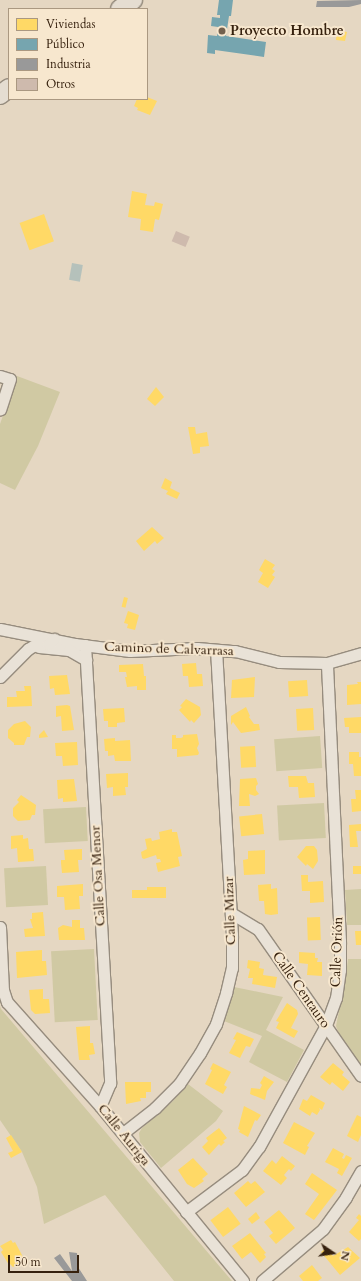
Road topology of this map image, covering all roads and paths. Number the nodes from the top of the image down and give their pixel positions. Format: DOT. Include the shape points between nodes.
graph roads {
  1 [pos="132,0"];
  2 [pos="121,8"];
  3 [pos="5,378"];
  4 [pos="0,409"];
  5 [pos="0,629"];
  6 [pos="61,644"];
  7 [pos="85,645"];
  8 [pos="216,650"];
  9 [pos="361,653"];
  10 [pos="86,660"];
  11 [pos="327,663"];
  12 [pos="0,676"];
  13 [pos="231,913"];
  14 [pos="0,927"];
  15 [pos="326,1025"];
  16 [pos="361,1076"];
  17 [pos="100,1106"];
  18 [pos="123,1133"];
  19 [pos="361,1171"];
  20 [pos="186,1212"];
  21 [pos="244,1281"];
  22 [pos="262,1281"];
  1 -- 2 [label="main road"];
  3 -- 4 [label="street"];
  5 -- 6 [label="street, Camino de Calvarrasa"];
  6 -- 7 [label="street, Camino de Calvarrasa"];
  6 -- 10 [label="street"];
  6 -- 12 [label="street" via="33,646"];
  7 -- 8 [label="street, Camino de Calvarrasa" via="146,651 196,648"];
  7 -- 10 [label="street, Calle Osa Menor"];
  8 -- 11 [label="street, Camino de Calvarrasa" via="235,650 279,662"];
  8 -- 13 [label="street, Calle Mizar"];
  9 -- 11 [label="street, Camino de Calvarrasa"];
  10 -- 17 [label="street, Calle Osa Menor" via="110,1083"];
  11 -- 15 [label="street, Calle Orión" via="340,970 336,998"];
  13 -- 15 [label="street, Calle Centauro" via="258,929"];
  13 -- 18 [label="street, Calle Mizar" via="232,968 216,1024 179,1084 155,1108"];
  14 -- 17 [label="street, Calle Auriga" via="3,990 7,1002"];
  15 -- 16 [label="street, Calle Centauro"];
  15 -- 20 [label="street, Calle Orión" via="259,1147 242,1170"];
  17 -- 18 [label="street, Calle Auriga"];
  18 -- 20 [label="street, Calle Auriga"];
  19 -- 22 [label="street" via="323,1229"];
  20 -- 21 [label="street, Calle Auriga"];
}
